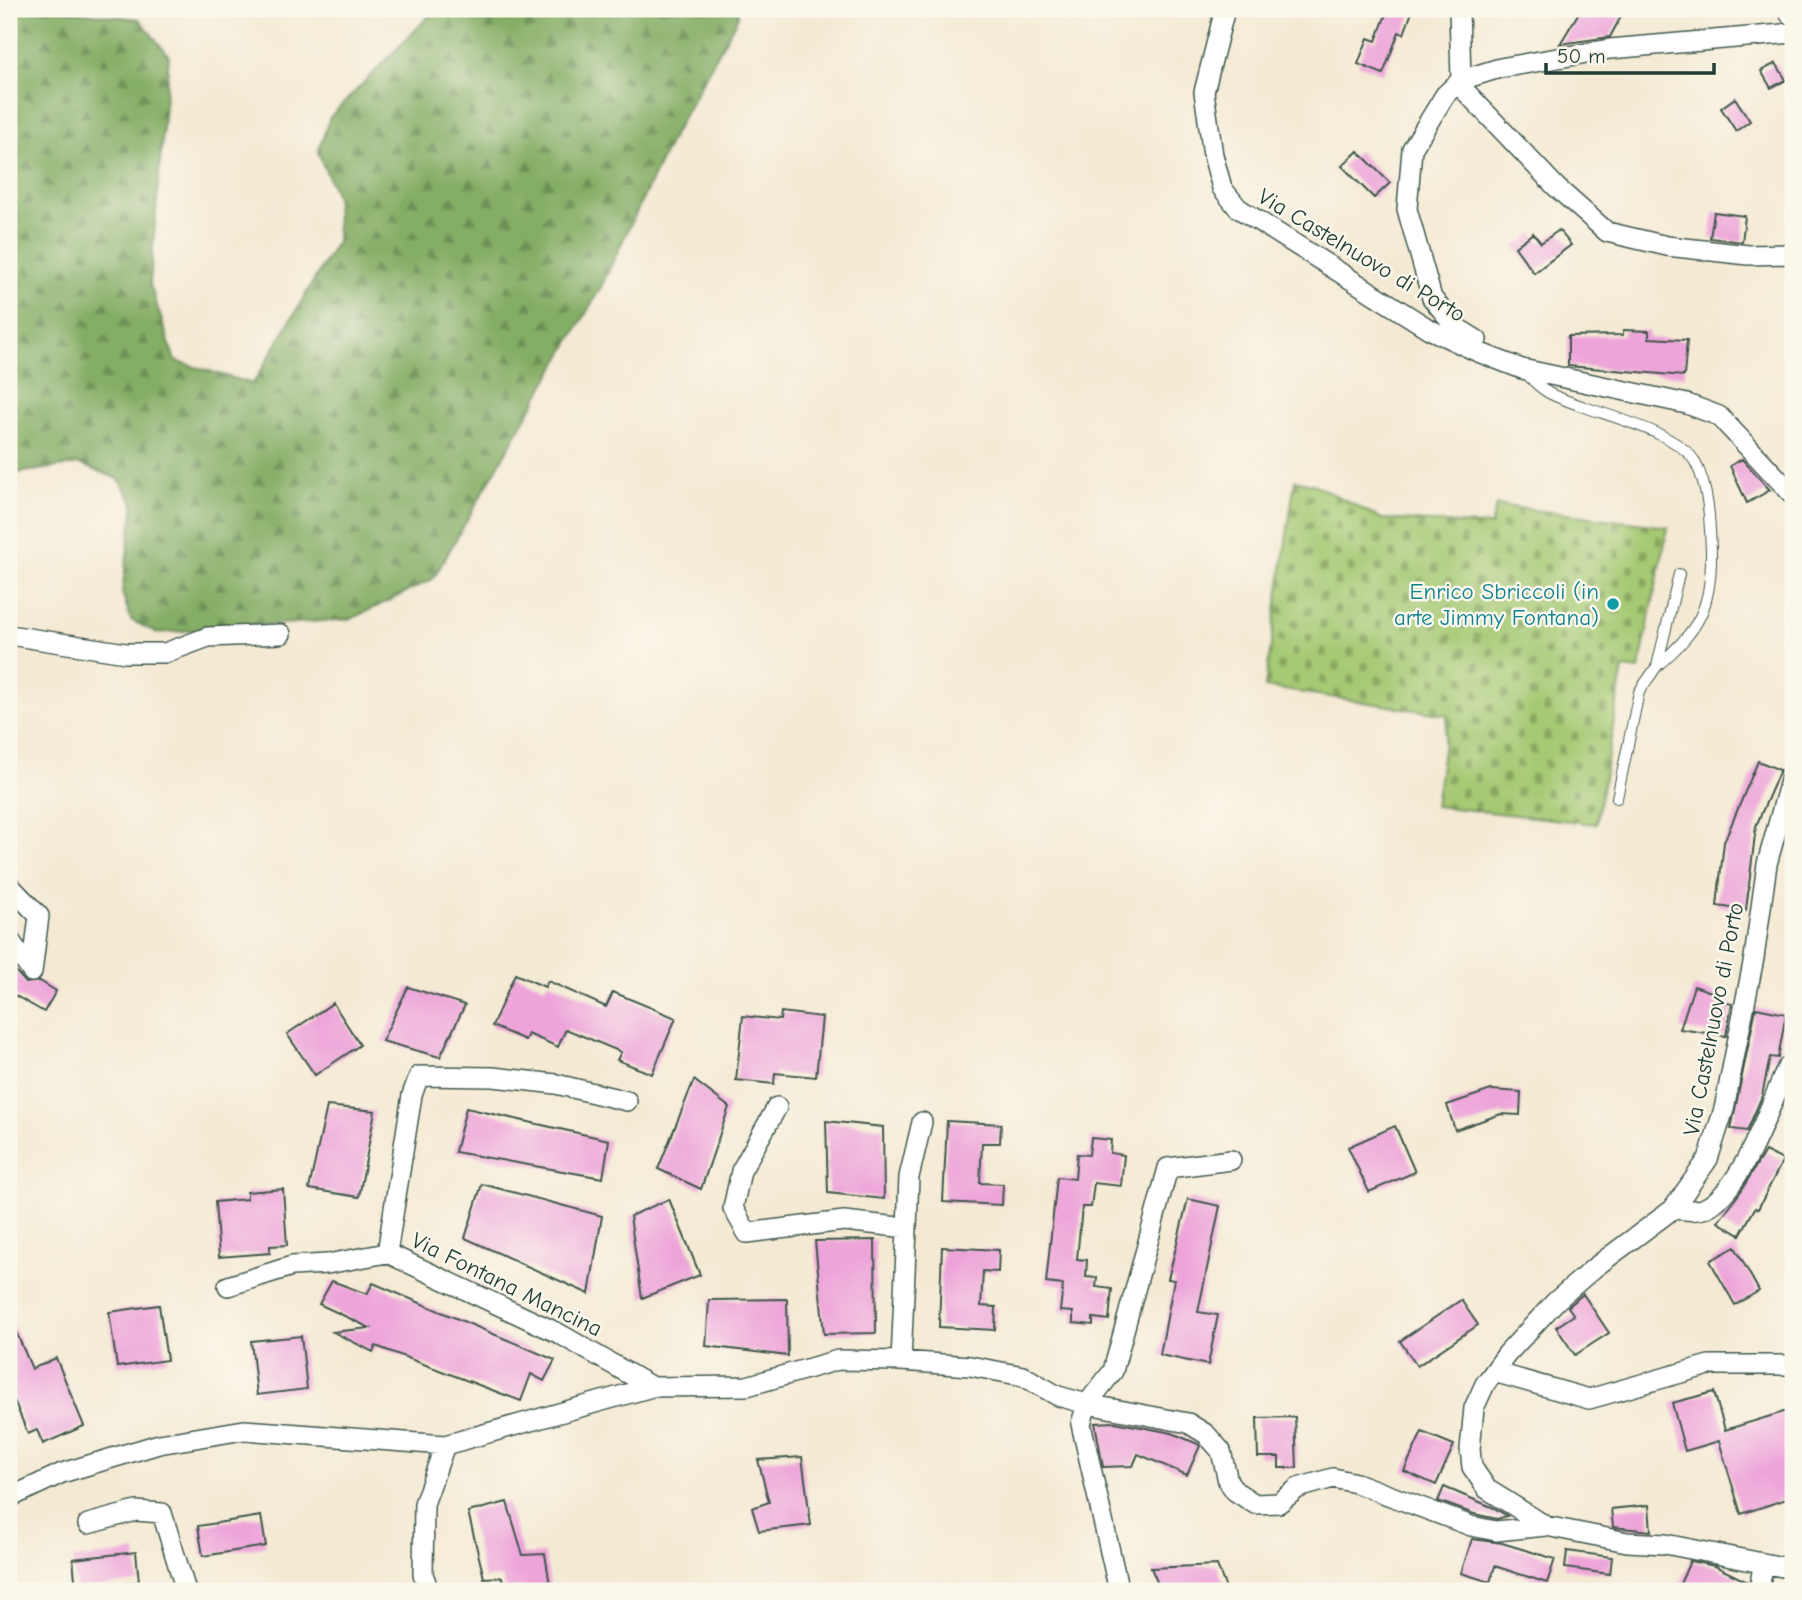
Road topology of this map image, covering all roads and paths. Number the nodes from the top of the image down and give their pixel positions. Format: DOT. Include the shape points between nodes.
graph roads {
  1 [pos="1225,9"];
  2 [pos="1459,9"];
  3 [pos="1793,9"];
  4 [pos="1793,15"];
  5 [pos="1793,33"];
  6 [pos="1461,80"];
  7 [pos="1793,254"];
  8 [pos="1522,369"];
  9 [pos="1793,495"];
  10 [pos="1679,574"];
  11 [pos="281,634"];
  12 [pos="9,635"];
  13 [pos="1657,666"];
  14 [pos="1792,778"];
  15 [pos="1617,798"];
  16 [pos="9,885"];
  17 [pos="9,939"];
  18 [pos="1793,1062"];
  19 [pos="627,1101"];
  20 [pos="777,1107"];
  21 [pos="922,1122"];
  22 [pos="1231,1160"];
  23 [pos="1673,1209"];
  24 [pos="906,1228"];
  25 [pos="387,1252"];
  26 [pos="228,1286"];
  27 [pos="901,1361"];
  28 [pos="1793,1365"];
  29 [pos="1494,1372"];
  30 [pos="652,1387"];
  31 [pos="1087,1404"];
  32 [pos="445,1445"];
  33 [pos="9,1498"];
  34 [pos="88,1524"];
  35 [pos="1546,1526"];
  36 [pos="1763,1565"];
  37 [pos="1793,1569"];
  38 [pos="186,1591"];
  39 [pos="429,1591"];
  40 [pos="1119,1591"];
  41 [pos="1759,1591"];
  1 -- 8 [label="street, Via Castelnuovo di Porto" via="1204,92 1222,188 1238,208 1429,329"];
  2 -- 6 [label="street"];
  3 -- 4 [label="street"];
  5 -- 6 [label="street" via="1610,49 1500,68"];
  6 -- 7 [label="street" via="1498,130 1607,232 1667,246 1748,255"];
  6 -- 8 [label="street" via="1445,95 1412,149 1407,209 1432,298 1442,312 1456,327"];
  8 -- 9 [label="street, Via Castelnuovo di Porto" via="1687,404 1719,416"];
  8 -- 13 [label="lane" via="1541,391 1668,439 1695,461 1710,525 1711,574 1702,617 1687,640"];
  10 -- 13 [label="lane"];
  11 -- 12 [label="street" via="208,637 165,653 126,653"];
  13 -- 15 [label="lane" via="1639,692"];
  14 -- 23 [label="street, Via Castelnuovo di Porto" via="1767,864 1724,1109 1708,1159"];
  16 -- 17 [label="street" via="39,916 32,972"];
  18 -- 23 [label="street" via="1743,1165 1720,1199 1703,1210"];
  19 -- 25 [label="street, Via Fontana Mancina" via="556,1084 419,1076"];
  20 -- 24 [label="street" via="741,1171 733,1208 747,1233 844,1221"];
  21 -- 24 [label="street" via="909,1177"];
  22 -- 31 [label="street" via="1168,1168 1113,1371"];
  23 -- 29 [label="street, Via Castelnuovo di Porto" via="1556,1301"];
  24 -- 27 [label="street"];
  25 -- 26 [label="street" via="292,1266"];
  25 -- 30 [label="street, Via Fontana Mancina" via="558,1333"];
  27 -- 30 [label="street" via="838,1360 747,1386"];
  27 -- 31 [label="street" via="1023,1376 1058,1396"];
  28 -- 29 [label="street" via="1709,1365 1589,1399"];
  29 -- 35 [label="street, Via Castelnuovo di Porto" via="1474,1408 1472,1467 1487,1489"];
  30 -- 32 [label="street"];
  31 -- 35 [label="street" via="1188,1423 1206,1434 1220,1451 1235,1491 1255,1504 1279,1503 1297,1488 1333,1478 1471,1526 1496,1531"];
  31 -- 40 [label="street" via="1081,1424 1084,1449"];
  32 -- 33 [label="street" via="244,1430 159,1444 62,1473"];
  32 -- 39 [label="street" via="424,1504 423,1574"];
  34 -- 38 [label="street" via="136,1511 162,1513"];
  35 -- 36 [label="street, Via Castelnuovo di Porto"];
  36 -- 37 [label="street, Via Castelnuovo di Porto"];
  36 -- 41 [label="street"];
}
